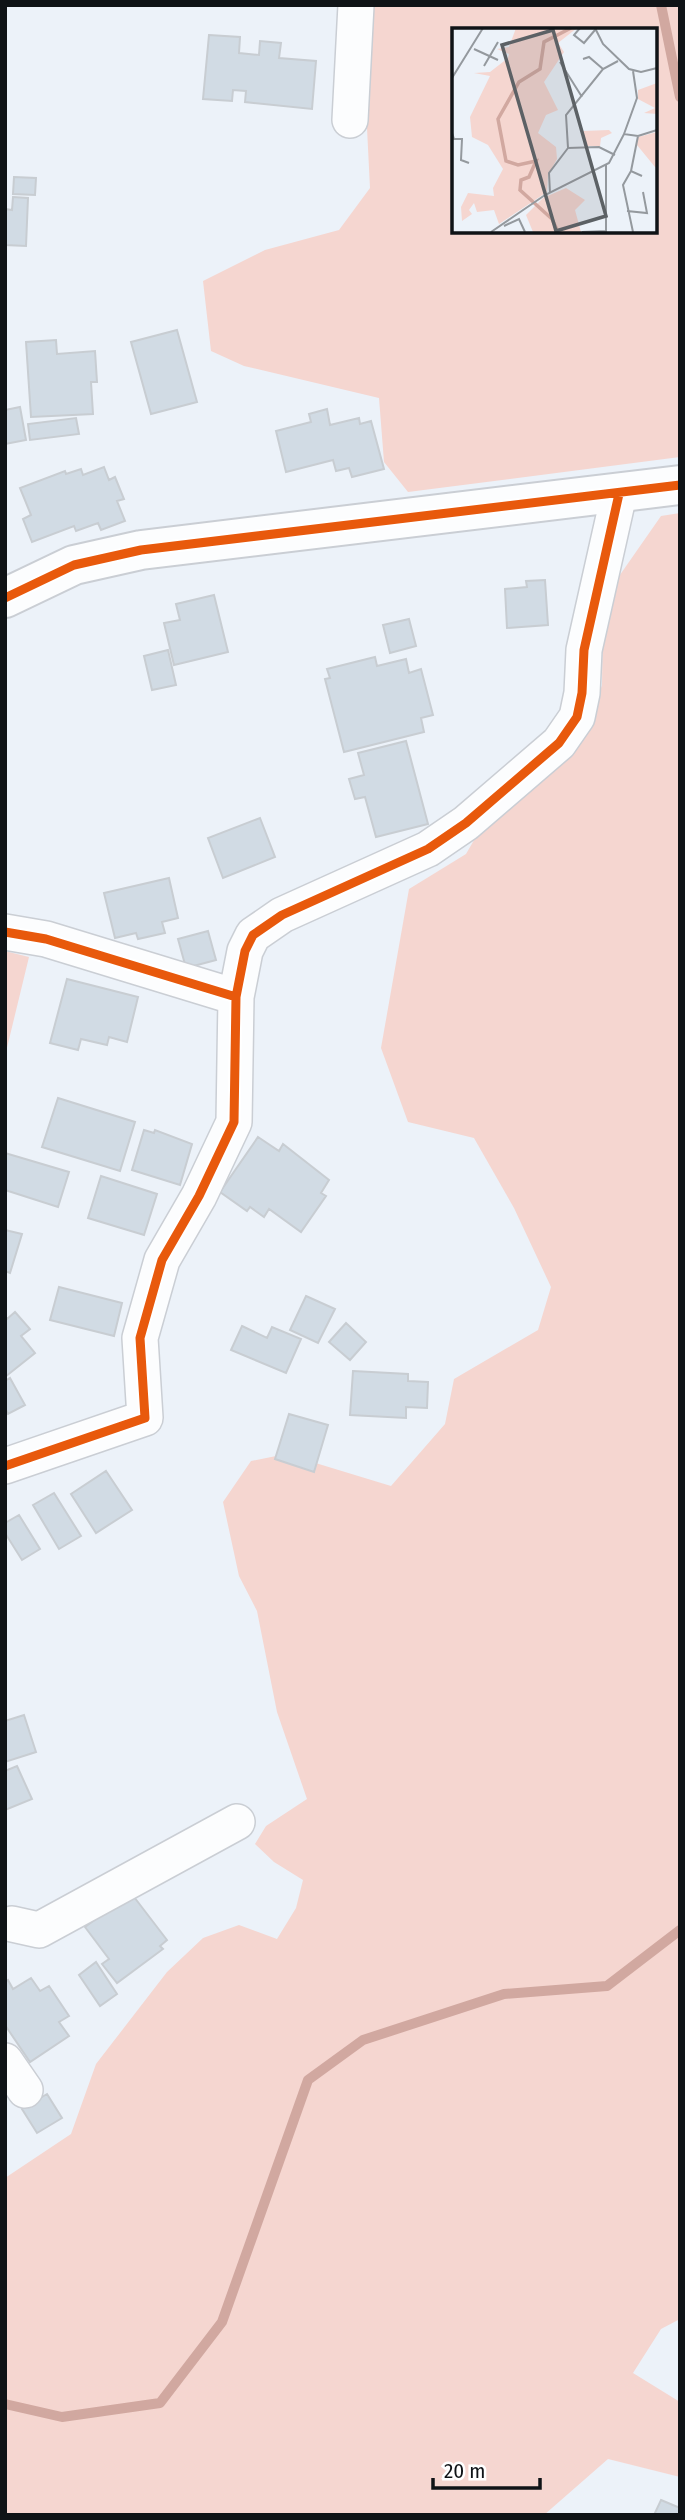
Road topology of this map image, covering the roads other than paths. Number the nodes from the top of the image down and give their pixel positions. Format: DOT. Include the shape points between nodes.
graph roads {
  1 [pos="356,5"];
  2 [pos="349,120"];
  3 [pos="680,485"];
  4 [pos="619,494"];
  5 [pos="5,598"];
  6 [pos="5,932"];
  7 [pos="236,998"];
  8 [pos="5,1466"];
  9 [pos="237,1822"];
  10 [pos="7,1920"];
  11 [pos="5,2061"];
  12 [pos="24,2090"];
  1 -- 2 [label="street"];
  3 -- 4 [label="street"];
  4 -- 5 [label="street" via="141,550 74,565"];
  4 -- 7 [label="street" via="584,650 577,717 559,743 466,823 428,849 282,915 253,935 245,951"];
  6 -- 7 [label="street" via="46,939"];
  7 -- 8 [label="street" via="234,1122 162,1260 140,1338 145,1418"];
  9 -- 10 [label="street" via="39,1930"];
  11 -- 12 [label="street"];
}
